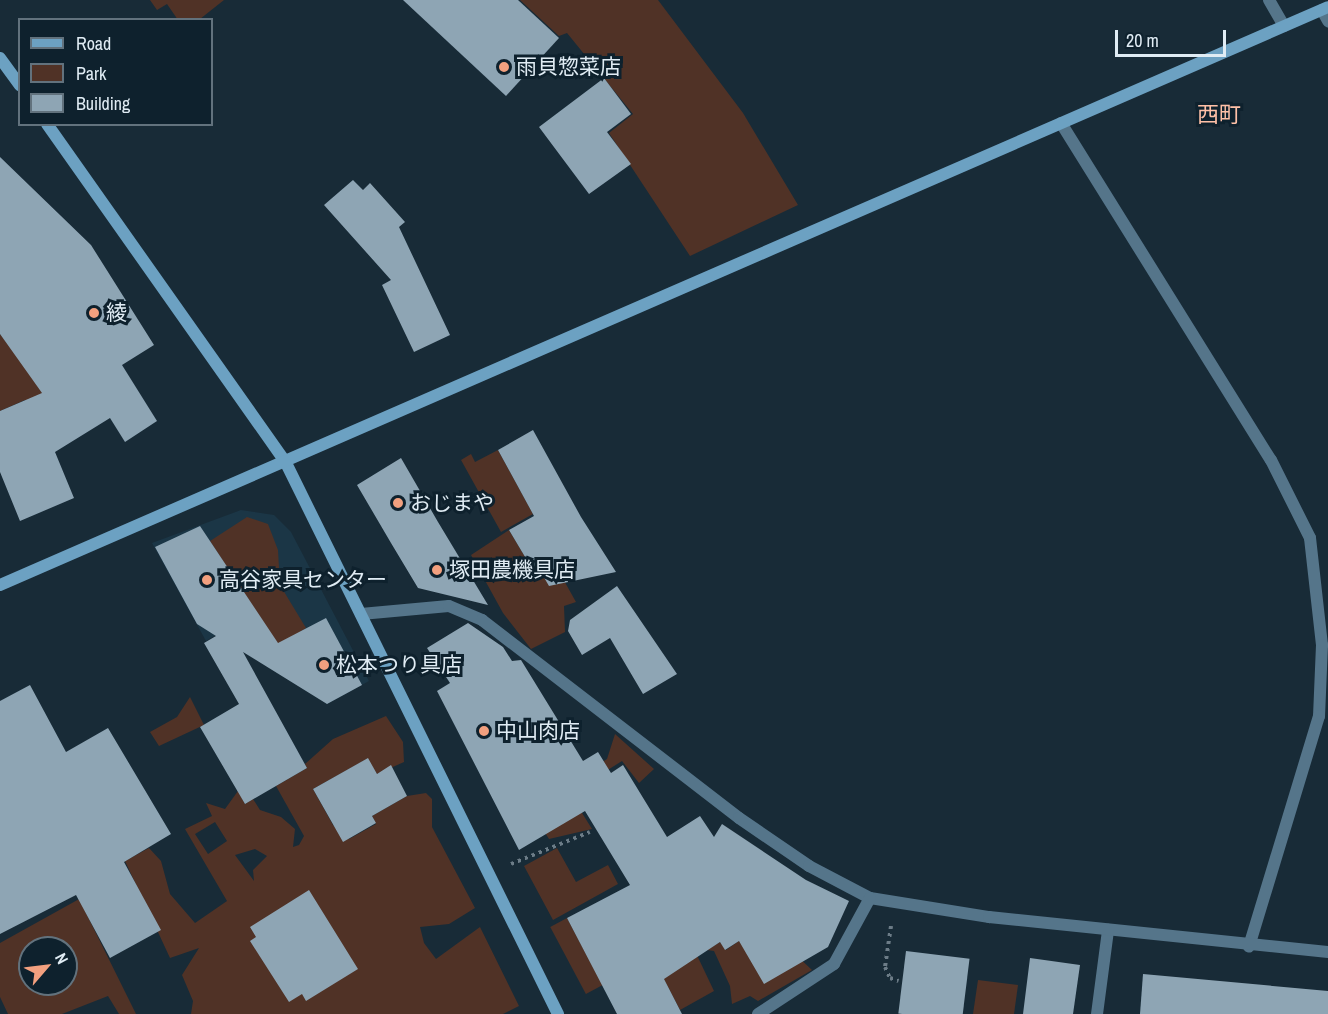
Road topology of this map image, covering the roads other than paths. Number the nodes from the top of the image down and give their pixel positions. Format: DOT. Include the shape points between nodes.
graph roads {
  1 [pos="1269,0"];
  2 [pos="1325,8"];
  3 [pos="1328,21"];
  4 [pos="1284,26"];
  5 [pos="0,58"];
  6 [pos="18,83"];
  7 [pos="1061,123"];
  8 [pos="48,126"];
  9 [pos="285,461"];
  10 [pos="0,585"];
  11 [pos="361,614"];
  12 [pos="870,898"];
  13 [pos="1108,930"];
  14 [pos="1249,947"];
  15 [pos="1328,952"];
  16 [pos="558,1014"];
  17 [pos="758,1014"];
  18 [pos="1097,1014"];
  1 -- 4 [label="street"];
  2 -- 3 [label="street"];
  2 -- 4 [label="street"];
  4 -- 7 [label="street"];
  5 -- 6 [label="street"];
  7 -- 9 [label="street"];
  7 -- 14 [label="street" via="1253,430 1310,538 1322,645 1320,716"];
  8 -- 9 [label="street"];
  9 -- 10 [label="street"];
  9 -- 11 [label="street"];
  11 -- 12 [label="street" via="449,606 482,620 739,818 808,866"];
  11 -- 16 [label="street"];
  12 -- 13 [label="street"];
  12 -- 17 [label="street" via="834,964"];
  13 -- 14 [label="street"];
  13 -- 18 [label="street"];
  14 -- 15 [label="street"];
}
